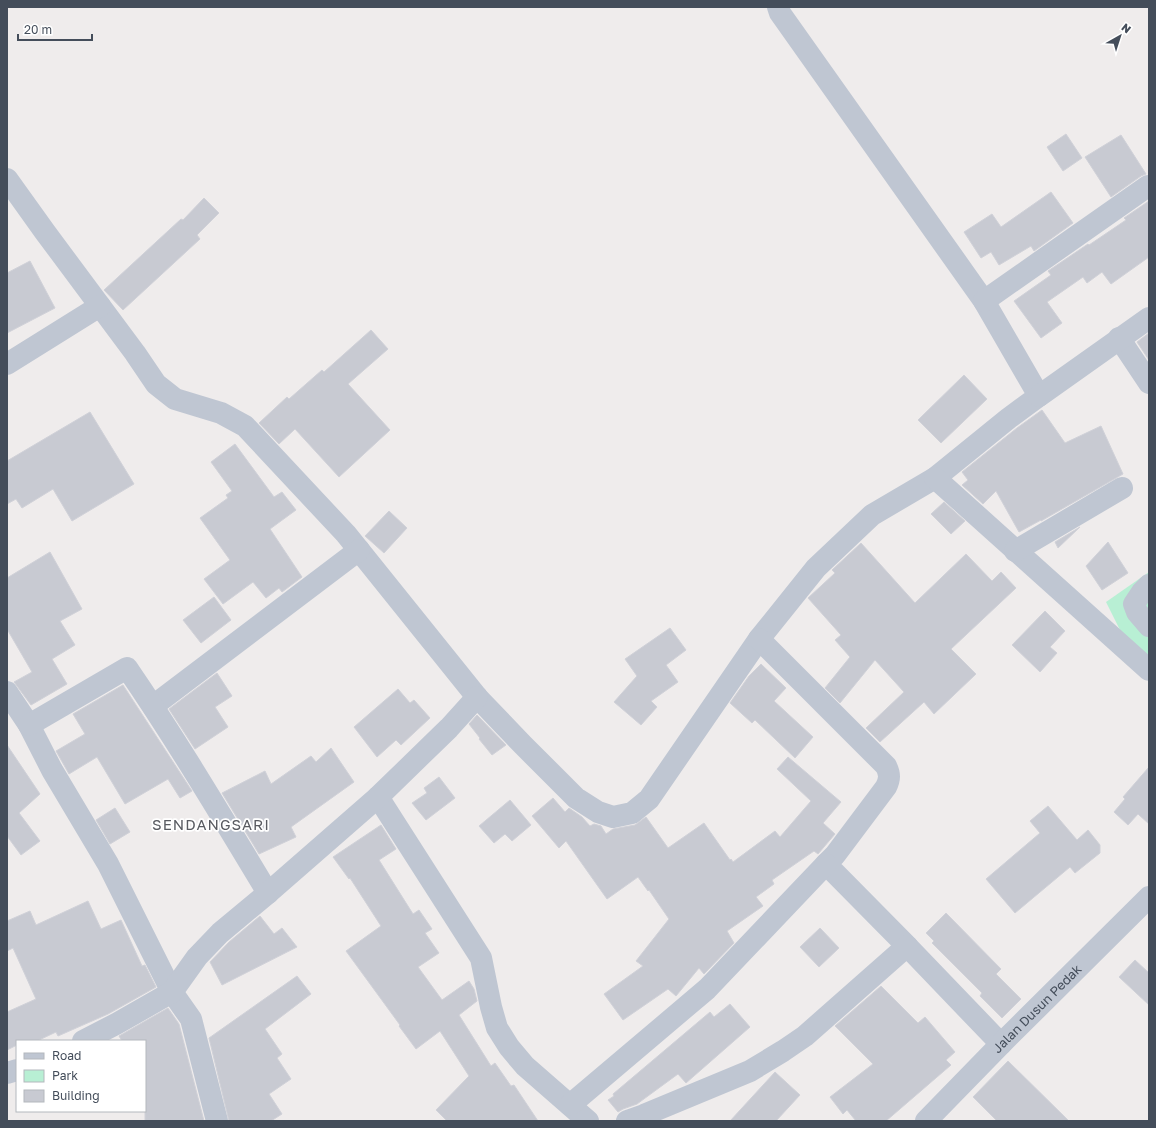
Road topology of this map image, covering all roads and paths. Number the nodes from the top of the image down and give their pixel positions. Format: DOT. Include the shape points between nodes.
graph roads {
  1 [pos="778,7"];
  2 [pos="7,179"];
  3 [pos="1148,186"];
  4 [pos="984,301"];
  5 [pos="100,306"];
  6 [pos="1149,318"];
  7 [pos="1119,338"];
  8 [pos="7,364"];
  9 [pos="1149,383"];
  10 [pos="1039,396"];
  11 [pos="935,478"];
  12 [pos="1122,488"];
  13 [pos="359,550"];
  14 [pos="1015,551"];
  15 [pos="1149,585"];
  16 [pos="1149,626"];
  17 [pos="759,639"];
  18 [pos="1149,670"];
  19 [pos="7,692"];
  20 [pos="477,697"];
  21 [pos="153,706"];
  22 [pos="28,725"];
  23 [pos="378,797"];
  24 [pos="826,864"];
  25 [pos="268,893"];
  26 [pos="1149,897"];
  27 [pos="907,946"];
  28 [pos="172,992"];
  29 [pos="85,1040"];
  30 [pos="1001,1044"];
  31 [pos="570,1105"];
  32 [pos="217,1121"];
  33 [pos="588,1121"];
  34 [pos="627,1121"];
  35 [pos="926,1121"];
  1 -- 4 [label="street"];
  2 -- 5 [label="street"];
  3 -- 4 [label="street"];
  4 -- 10 [label="street"];
  5 -- 8 [label="street"];
  5 -- 13 [label="street" via="156,384 175,399 221,413 245,426"];
  6 -- 7 [label="street"];
  7 -- 9 [label="street"];
  7 -- 10 [label="street"];
  10 -- 11 [label="street"];
  11 -- 14 [label="street"];
  11 -- 17 [label="street" via="872,515 816,568"];
  12 -- 14 [label="street"];
  13 -- 20 [label="street"];
  13 -- 21 [label="street"];
  14 -- 18 [label="street"];
  15 -- 16 [label="street" via="1134,604 1137,612"];
  17 -- 20 [label="street" via="649,799 632,813 613,817 598,812 576,798"];
  17 -- 24 [label="street" via="886,766 890,774 886,787"];
  19 -- 22 [label="street"];
  20 -- 23 [label="street"];
  21 -- 22 [label="street" via="127,668"];
  21 -- 25 [label="street"];
  22 -- 28 [label="street" via="108,864"];
  23 -- 25 [label="street"];
  23 -- 31 [label="street" via="481,958 497,1028 525,1066"];
  24 -- 27 [label="street"];
  24 -- 31 [label="street" via="707,989"];
  25 -- 28 [label="street" via="196,957"];
  26 -- 30 [label="street, Jalan Dusun Pedak"];
  27 -- 30 [label="street"];
  27 -- 34 [label="street" via="805,1036 783,1051 750,1071"];
  28 -- 29 [label="street"];
  28 -- 32 [label="street" via="191,1019"];
  30 -- 35 [label="street, Jalan Dusun Pedak"];
  31 -- 33 [label="street"];
}
